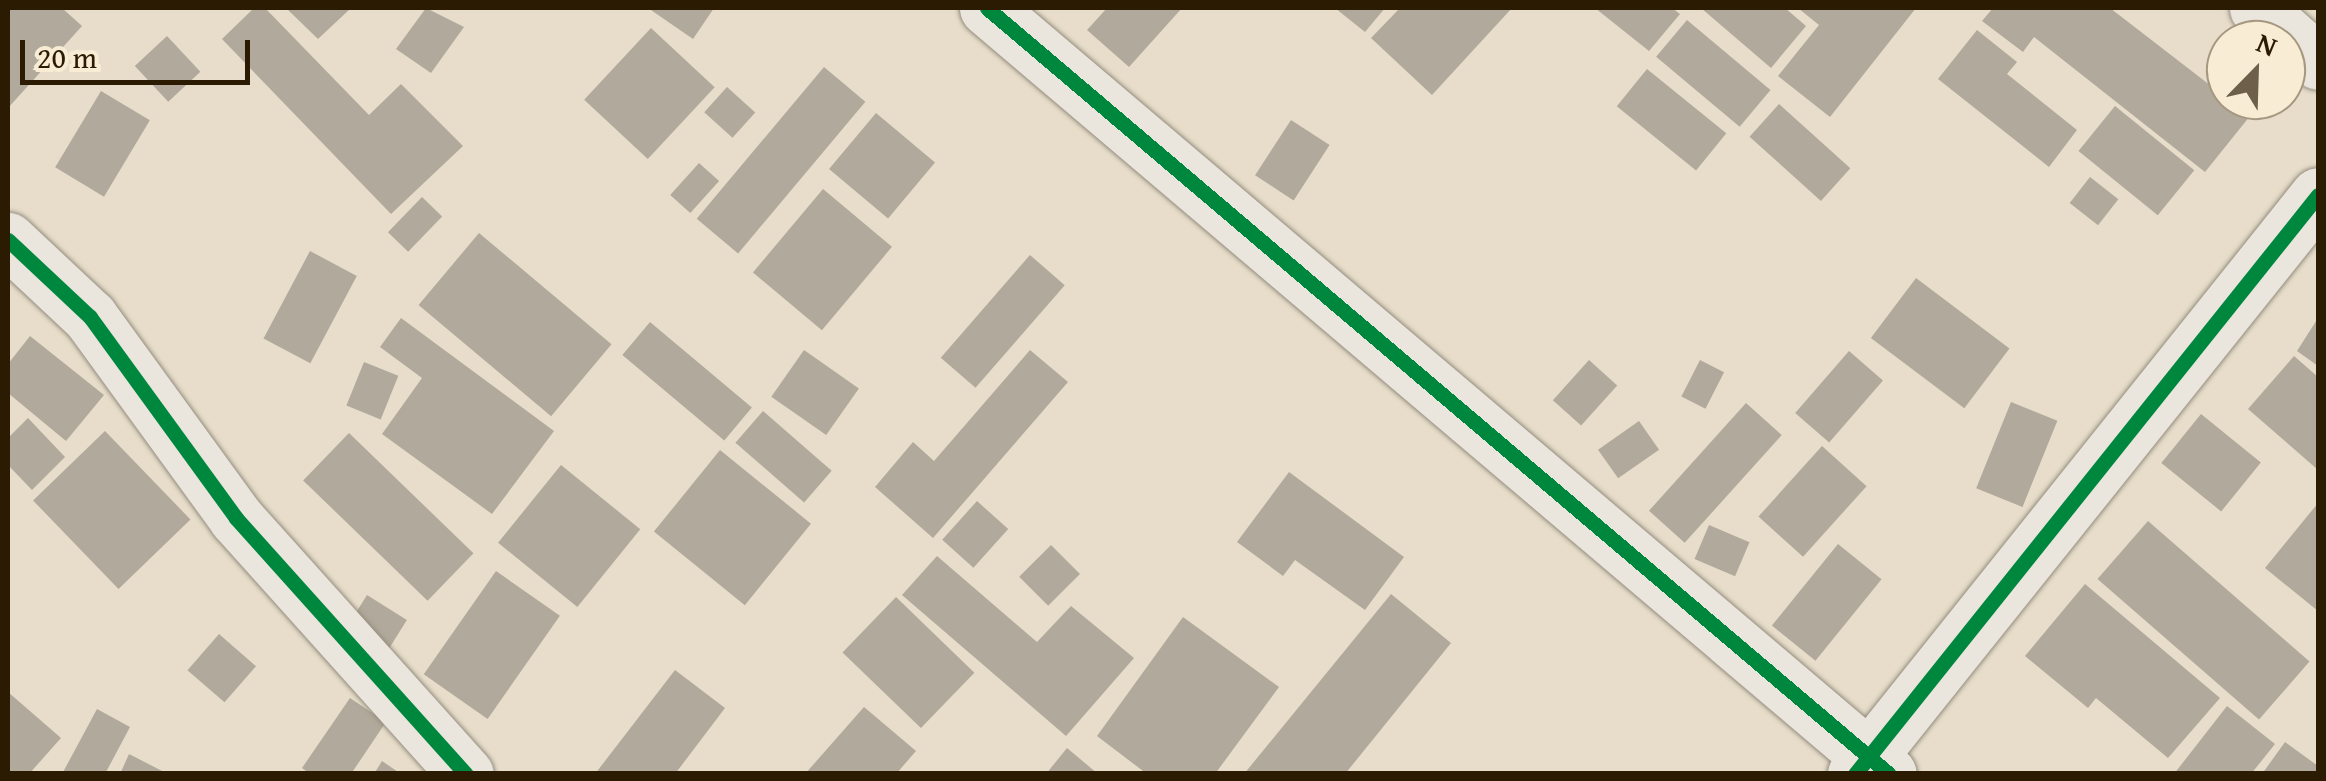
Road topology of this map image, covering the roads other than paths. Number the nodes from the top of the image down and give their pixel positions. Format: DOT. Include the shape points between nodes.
graph roads {
  1 [pos="986,8"];
  2 [pos="2257,8"];
  3 [pos="2318,62"];
  4 [pos="2318,196"];
  5 [pos="8,240"];
  6 [pos="1871,768"];
  7 [pos="466,774"];
  1 -- 6 [label="street"];
  2 -- 3 [label="street"];
  4 -- 6 [label="street"];
  5 -- 7 [label="street" via="90,318 236,518"];
}
